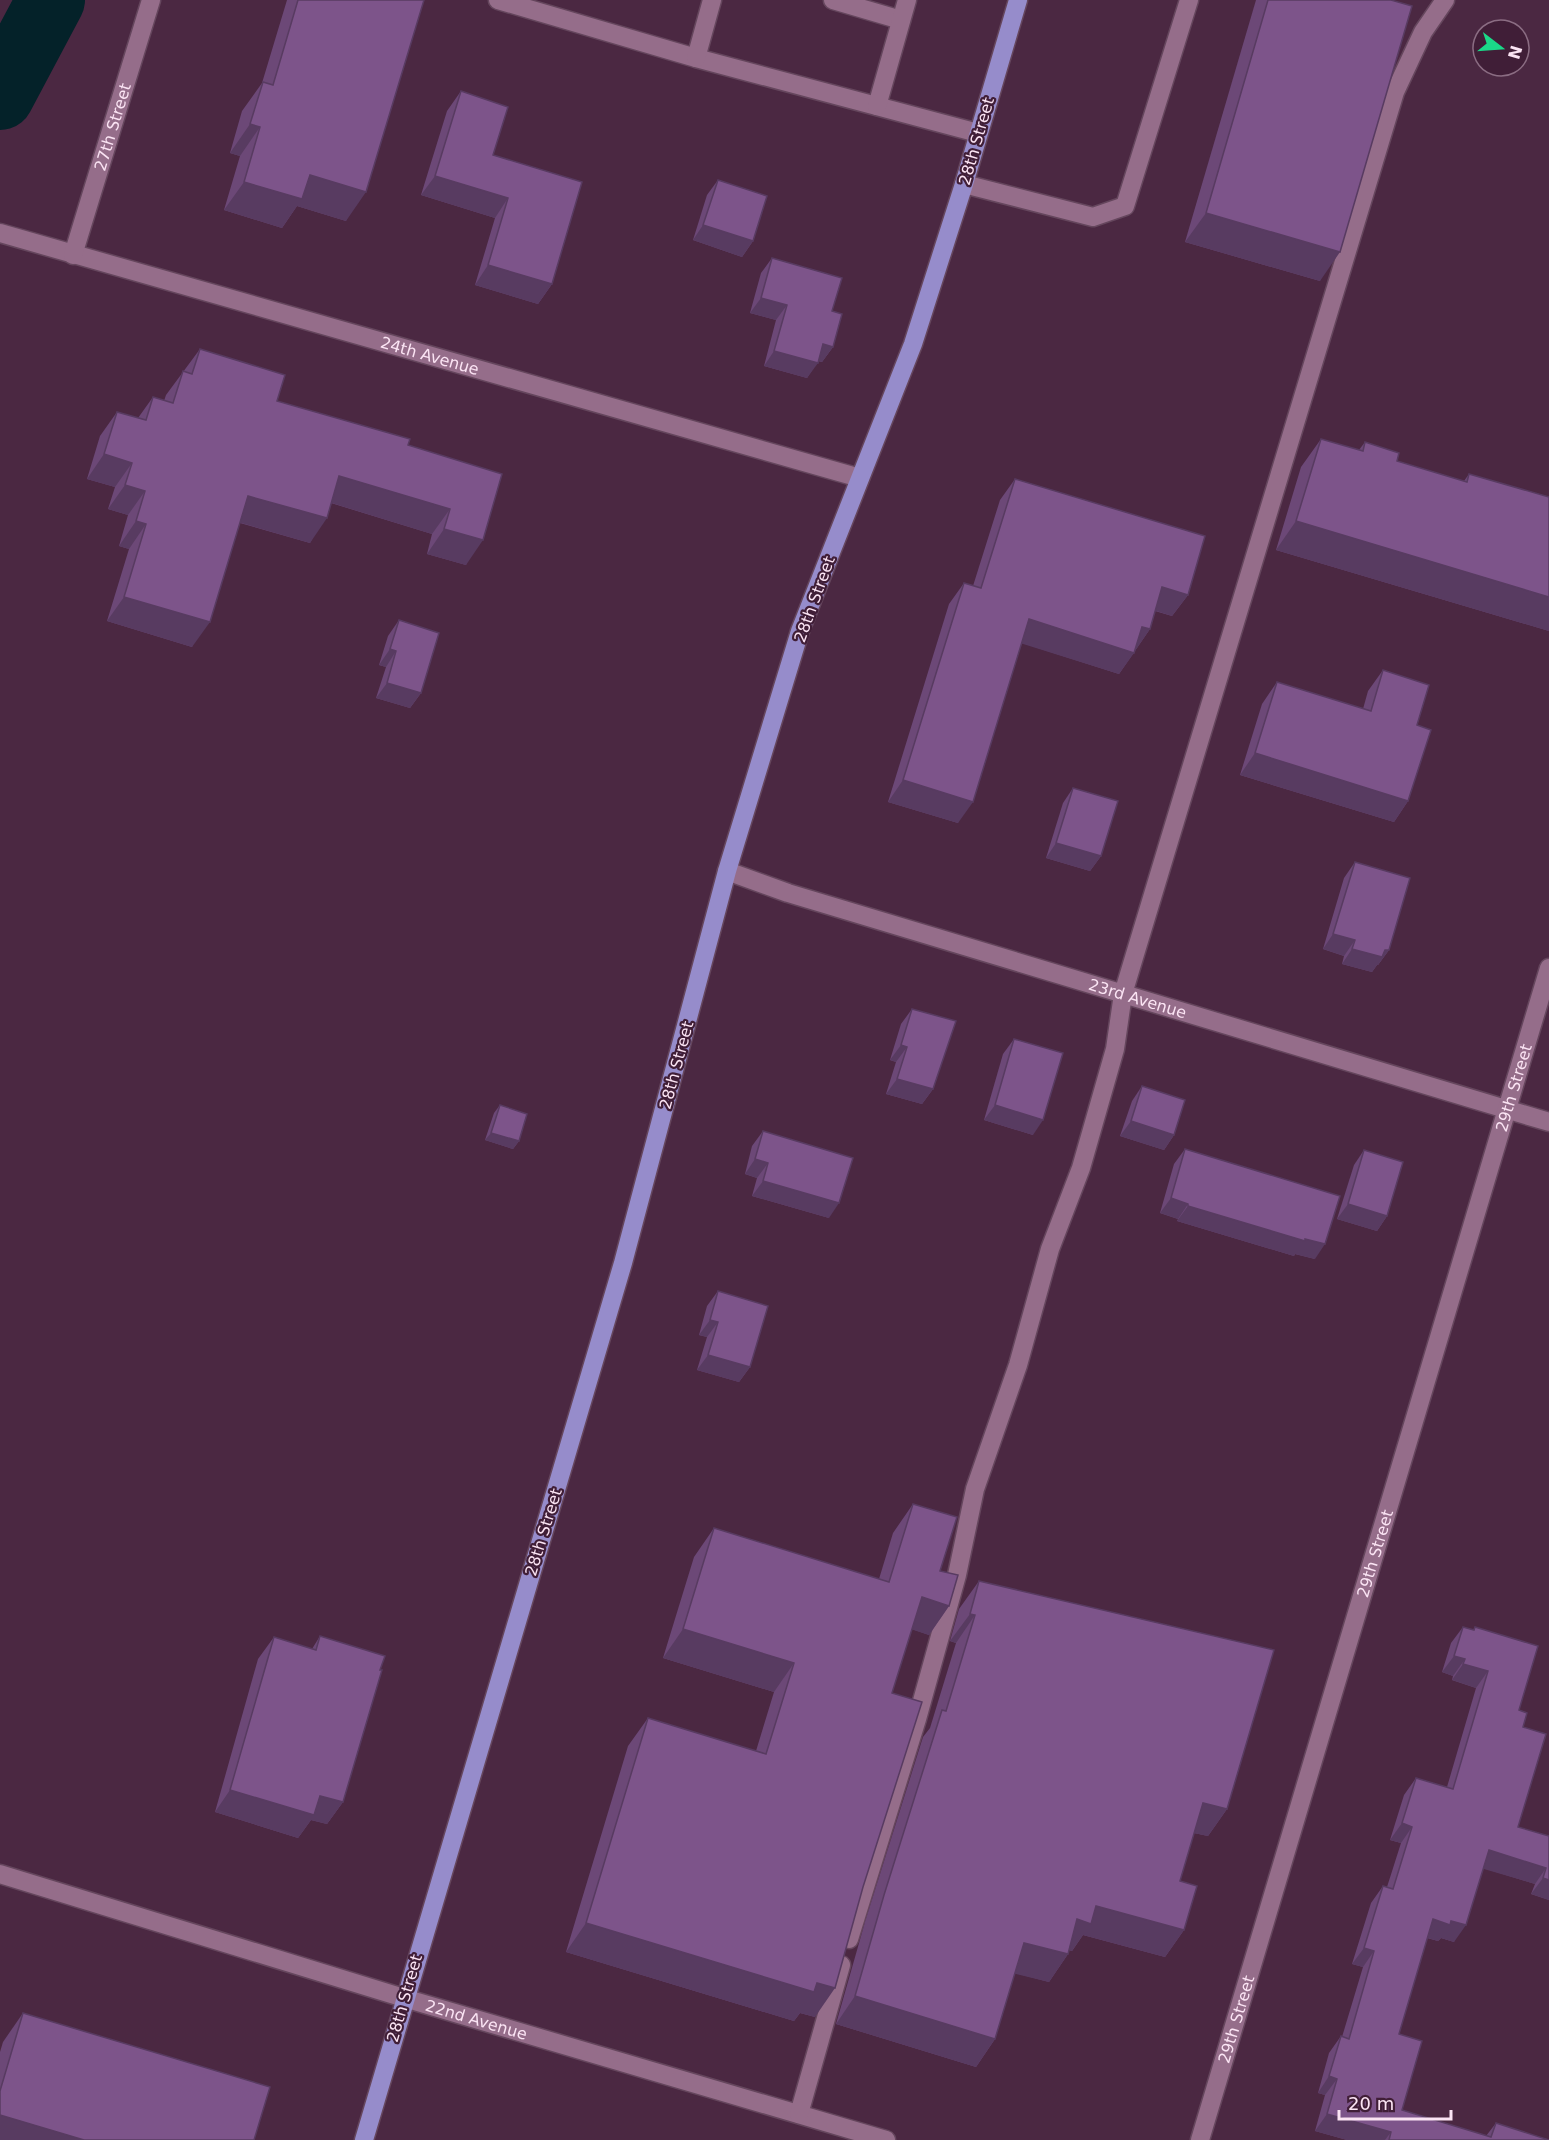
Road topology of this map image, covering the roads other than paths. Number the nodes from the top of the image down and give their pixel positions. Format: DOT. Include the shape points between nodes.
graph roads {
  1 [pos="151,0"];
  2 [pos="498,0"];
  3 [pos="712,0"];
  4 [pos="832,0"];
  5 [pos="907,0"];
  6 [pos="1018,0"];
  7 [pos="1189,0"];
  8 [pos="1445,0"];
  9 [pos="901,20"];
  10 [pos="696,58"];
  11 [pos="877,106"];
  12 [pos="978,133"];
  13 [pos="964,184"];
  14 [pos="0,233"];
  15 [pos="73,255"];
  16 [pos="860,478"];
  17 [pos="727,871"];
  18 [pos="1549,968"];
  19 [pos="1123,994"];
  20 [pos="1507,1109"];
  21 [pos="1549,1122"];
  22 [pos="0,1874"];
  23 [pos="404,1998"];
  24 [pos="799,2114"];
  25 [pos="364,2140"];
  26 [pos="886,2140"];
  27 [pos="1200,2140"];
  1 -- 15 [label="street, 27th Street"];
  2 -- 10 [label="street"];
  3 -- 10 [label="street"];
  4 -- 9 [label="street"];
  5 -- 9 [label="street"];
  6 -- 12 [label="main road, 28th Street"];
  7 -- 13 [label="street" via="1125,206 1093,217"];
  8 -- 19 [label="street" via="1423,32 1395,92"];
  9 -- 11 [label="street"];
  10 -- 11 [label="street"];
  11 -- 12 [label="street"];
  12 -- 13 [label="main road, 28th Street"];
  13 -- 16 [label="main road, 28th Street" via="913,344"];
  14 -- 15 [label="street, 24th Avenue"];
  15 -- 16 [label="street, 24th Avenue"];
  16 -- 17 [label="main road, 28th Street" via="801,631"];
  17 -- 19 [label="street, 23rd Avenue"];
  17 -- 23 [label="main road, 28th Street" via="623,1263"];
  18 -- 20 [label="street, 29th Street"];
  19 -- 20 [label="street, 23rd Avenue"];
  19 -- 24 [label="street" via="1114,1049 1084,1157 1050,1249 1018,1365 975,1489 954,1587 917,1719 854,1919"];
  20 -- 21 [label="street, 23rd Avenue"];
  20 -- 27 [label="street, 29th Street"];
  22 -- 23 [label="street, 22nd Avenue"];
  23 -- 24 [label="street, 22nd Avenue"];
  23 -- 25 [label="main road, 28th Street"];
  24 -- 26 [label="street, 22nd Avenue"];
}
